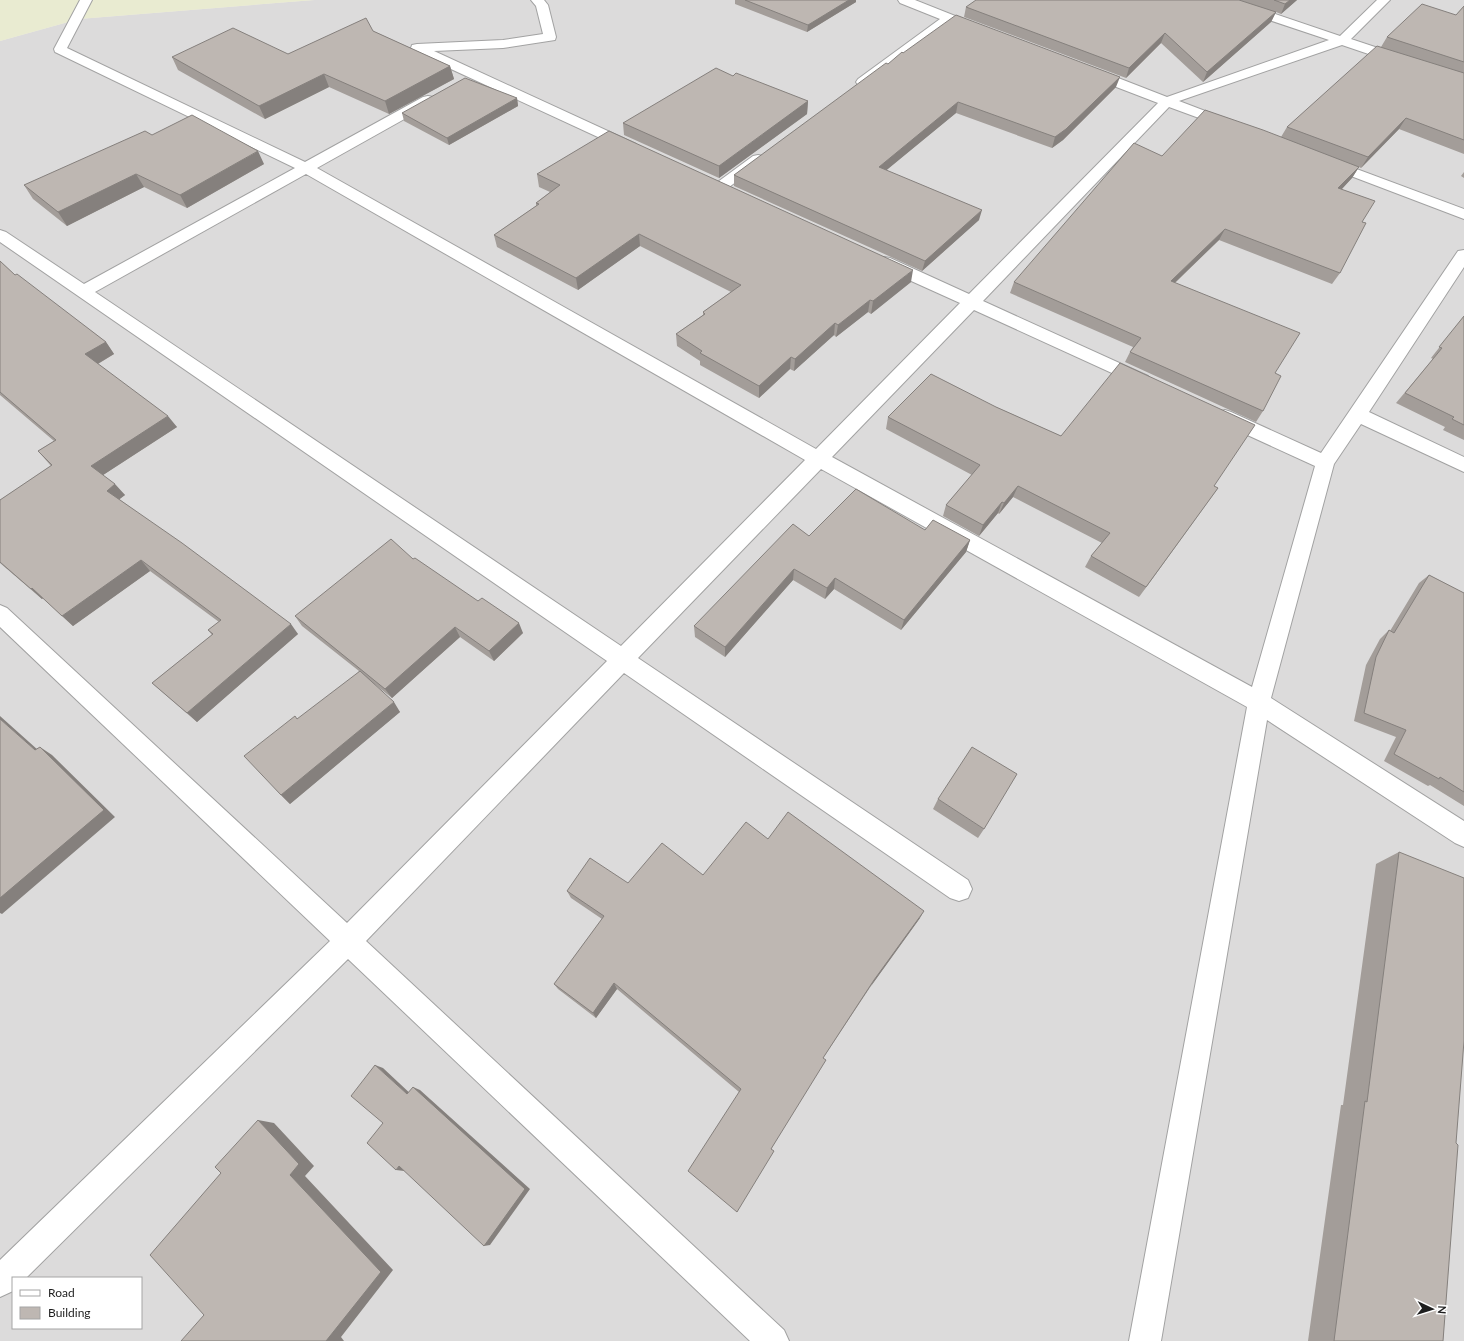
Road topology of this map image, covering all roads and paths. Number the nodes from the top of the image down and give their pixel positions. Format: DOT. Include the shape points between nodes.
graph roads {
  1 [pos="86,0"];
  2 [pos="537,0"];
  3 [pos="904,0"];
  4 [pos="1222,0"];
  5 [pos="1384,0"];
  6 [pos="949,18"];
  7 [pos="992,35"];
  8 [pos="1343,40"];
  9 [pos="1414,64"];
  10 [pos="1080,68"];
  11 [pos="473,75"];
  12 [pos="459,82"];
  13 [pos="853,89"];
  14 [pos="438,94"];
  15 [pos="1167,101"];
  16 [pos="1242,130"];
  17 [pos="771,150"];
  18 [pos="648,154"];
  19 [pos="1316,158"];
  20 [pos="306,168"];
  21 [pos="706,181"];
  22 [pos="720,187"];
  23 [pos="734,194"];
  24 [pos="1464,214"];
  25 [pos="0,235"];
  26 [pos="1464,255"];
  27 [pos="871,256"];
  28 [pos="83,292"];
  29 [pos="972,302"];
  30 [pos="1152,384"];
  31 [pos="1210,411"];
  32 [pos="1358,414"];
  33 [pos="819,459"];
  34 [pos="1325,463"];
  35 [pos="1464,465"];
  36 [pos="0,614"];
  37 [pos="622,660"];
  38 [pos="1259,702"];
  39 [pos="1464,835"];
  40 [pos="959,889"];
  41 [pos="348,941"];
  42 [pos="0,1282"];
  43 [pos="773,1341"];
  44 [pos="1145,1341"];
  1 -- 20 [label="street" via="60,49"];
  2 -- 11 [label="street" via="542,5 550,37 503,44 417,48"];
  3 -- 6 [label="street"];
  4 -- 8 [label="street"];
  5 -- 8 [label="street"];
  6 -- 7 [label="street"];
  6 -- 13 [label="street"];
  8 -- 9 [label="street"];
  8 -- 15 [label="street"];
  10 -- 15 [label="street"];
  11 -- 12 [label="street"];
  11 -- 18 [label="street"];
  14 -- 20 [label="street"];
  15 -- 16 [label="street"];
  15 -- 29 [label="street"];
  17 -- 22 [label="street"];
  19 -- 24 [label="street"];
  20 -- 28 [label="street"];
  20 -- 33 [label="street"];
  21 -- 22 [label="street"];
  22 -- 23 [label="street"];
  25 -- 28 [label="street"];
  26 -- 32 [label="street"];
  27 -- 29 [label="street"];
  28 -- 37 [label="street"];
  29 -- 30 [label="street"];
  29 -- 33 [label="street"];
  31 -- 34 [label="street"];
  32 -- 34 [label="street"];
  32 -- 35 [label="street"];
  33 -- 37 [label="street"];
  33 -- 38 [label="street"];
  34 -- 38 [label="street"];
  36 -- 41 [label="street"];
  37 -- 40 [label="street"];
  37 -- 41 [label="street"];
  38 -- 39 [label="street"];
  38 -- 44 [label="street"];
  41 -- 42 [label="street"];
  41 -- 43 [label="street"];
}
